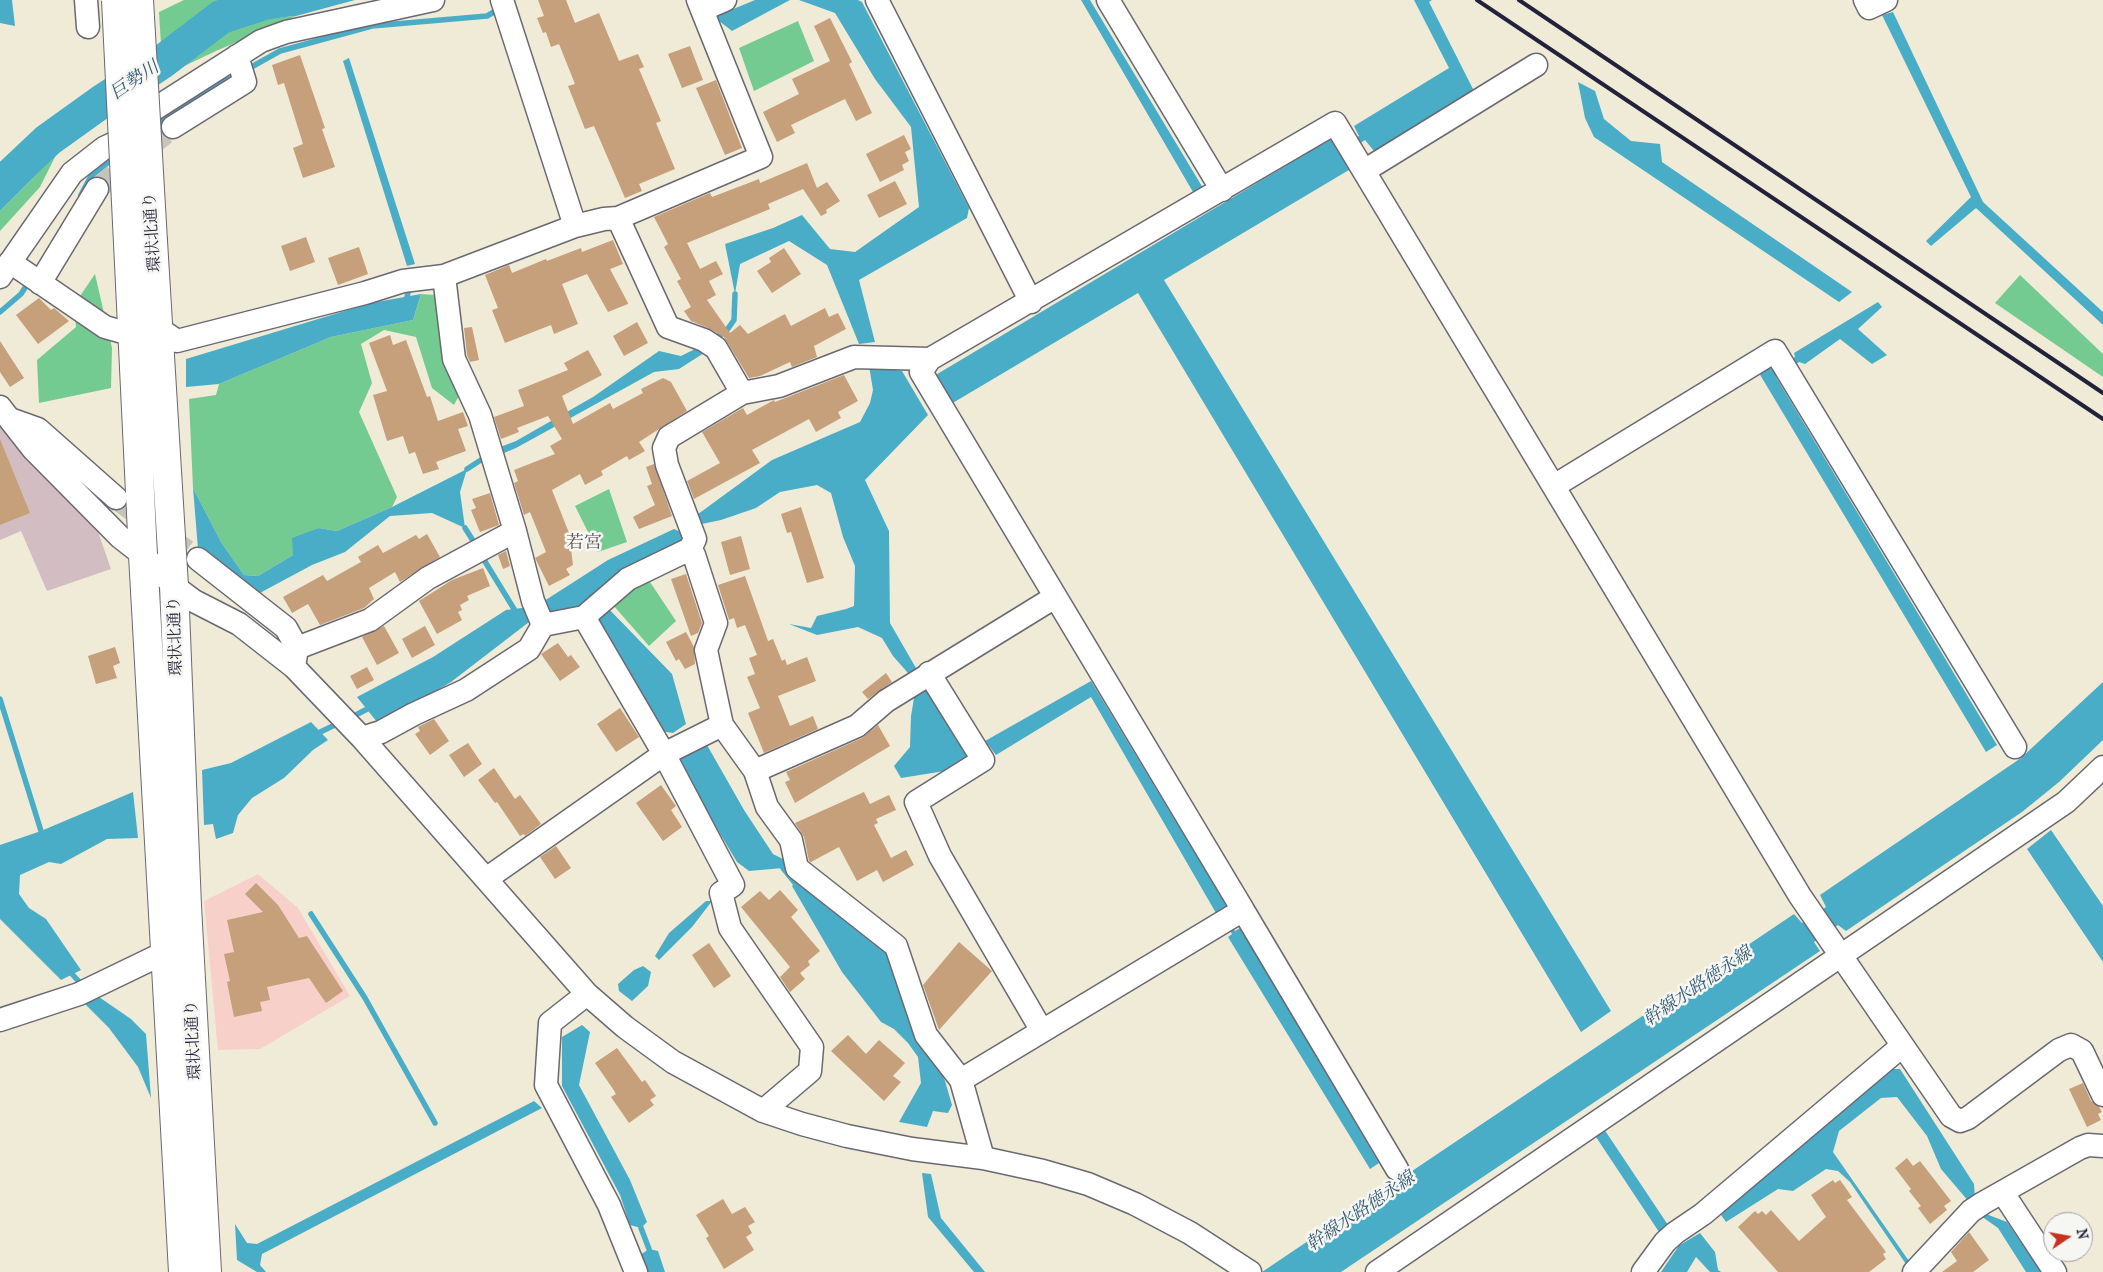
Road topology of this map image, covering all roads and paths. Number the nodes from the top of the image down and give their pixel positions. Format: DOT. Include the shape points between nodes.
graph roads {
  1 [pos="86,0"];
  2 [pos="116,0"];
  3 [pos="139,0"];
  4 [pos="433,0"];
  5 [pos="726,0"];
  6 [pos="877,0"];
  7 [pos="1108,0"];
  8 [pos="1865,0"];
  9 [pos="1886,0"];
  10 [pos="700,5"];
  11 [pos="505,10"];
  12 [pos="88,27"];
  13 [pos="237,56"];
  14 [pos="1536,65"];
  15 [pos="145,115"];
  16 [pos="173,127"];
  17 [pos="123,139"];
  18 [pos="1354,154"];
  19 [pos="97,190"];
  20 [pos="1222,190"];
  21 [pos="618,218"];
  22 [pos="575,226"];
  23 [pos="141,242"];
  24 [pos="10,269"];
  25 [pos="444,276"];
  26 [pos="40,283"];
  27 [pos="1031,302"];
  28 [pos="159,329"];
  29 [pos="133,335"];
  30 [pos="930,359"];
  31 [pos="742,393"];
  32 [pos="5,413"];
  33 [pos="1554,486"];
  34 [pos="116,498"];
  35 [pos="515,531"];
  36 [pos="692,544"];
  37 [pos="143,555"];
  38 [pos="198,558"];
  39 [pos="174,586"];
  40 [pos="1054,597"];
  41 [pos="593,609"];
  42 [pos="543,625"];
  43 [pos="296,657"];
  44 [pos="921,678"];
  45 [pos="722,725"];
  46 [pos="362,738"];
  47 [pos="2015,747"];
  48 [pos="664,754"];
  49 [pos="2103,767"];
  50 [pos="755,771"];
  51 [pos="486,879"];
  52 [pos="1240,912"];
  53 [pos="166,952"];
  54 [pos="1840,956"];
  55 [pos="587,994"];
  56 [pos="0,1020"];
  57 [pos="1042,1031"];
  58 [pos="1902,1046"];
  59 [pos="961,1080"];
  60 [pos="2103,1095"];
  61 [pos="763,1111"];
  62 [pos="2103,1146"];
  63 [pos="983,1158"];
  64 [pos="1397,1168"];
  65 [pos="2004,1193"];
  66 [pos="1922,1269"];
  67 [pos="183,1272"];
  68 [pos="207,1272"];
  69 [pos="636,1272"];
  70 [pos="1250,1272"];
  71 [pos="1377,1272"];
  72 [pos="1643,1272"];
  73 [pos="2055,1272"];
  1 -- 12 [label="street"];
  2 -- 17 [label="highway, 環状北通り, bridge"];
  3 -- 15 [label="highway, 環状北通り, bridge"];
  4 -- 13 [label="street" via="286,32 261,41"];
  5 -- 10 [label="street"];
  6 -- 27 [label="street"];
  7 -- 20 [label="street"];
  8 -- 9 [label="street" via="1869,8"];
  10 -- 21 [label="street" via="761,157"];
  11 -- 22 [label="street"];
  13 -- 15 [label="street"];
  13 -- 16 [label="street" via="245,82"];
  14 -- 18 [label="street"];
  15 -- 23 [label="highway, 環状北通り, bridge"];
  17 -- 23 [label="highway, 環状北通り, bridge"];
  17 -- 24 [label="street" via="104,148 72,173"];
  18 -- 20 [label="street" via="1335,123"];
  18 -- 33 [label="street"];
  19 -- 26 [label="street"];
  20 -- 27 [label="street"];
  21 -- 22 [label="street"];
  21 -- 31 [label="street" via="668,327 710,344"];
  22 -- 25 [label="street"];
  23 -- 28 [label="highway, 環状北通り"];
  23 -- 29 [label="highway, 環状北通り"];
  24 -- 26 [label="street"];
  25 -- 28 [label="street" via="411,280 177,341"];
  25 -- 35 [label="street" via="454,359 480,414"];
  26 -- 29 [label="street" via="105,327"];
  27 -- 30 [label="street"];
  28 -- 39 [label="highway, 環状北通り"];
  29 -- 37 [label="highway, 環状北通り"];
  30 -- 31 [label="street" via="854,357 779,386"];
  30 -- 40 [label="street" via="921,372"];
  31 -- 36 [label="street" via="669,437 664,448 667,465 687,517"];
  32 -- 34 [label="street" via="38,429"];
  32 -- 37 [label="street" via="40,456 120,537"];
  33 -- 47 [label="street" via="1775,351"];
  33 -- 54 [label="street"];
  35 -- 42 [label="street" via="533,601"];
  35 -- 43 [label="street" via="428,578 370,620"];
  36 -- 41 [label="street" via="628,579"];
  36 -- 45 [label="street" via="716,624 706,650"];
  37 -- 39 [label="street"];
  37 -- 53 [label="highway, 環状北通り"];
  38 -- 43 [label="street" via="286,628"];
  39 -- 43 [label="street" via="194,601"];
  39 -- 68 [label="highway, 環状北通り"];
  40 -- 44 [label="street"];
  40 -- 52 [label="street"];
  41 -- 42 [label="street"];
  41 -- 48 [label="street"];
  42 -- 46 [label="street" via="529,649 466,690 381,732"];
  43 -- 46 [label="street" via="328,702"];
  44 -- 50 [label="street" via="886,701 857,726"];
  44 -- 57 [label="street" via="983,760 916,802 940,856"];
  45 -- 48 [label="street"];
  45 -- 50 [label="street"];
  46 -- 51 [label="street"];
  48 -- 51 [label="street"];
  48 -- 61 [label="street" via="733,885 720,893 730,928 812,1047 810,1071"];
  49 -- 54 [label="street" via="2066,802"];
  50 -- 59 [label="street" via="767,807 791,840 797,868 896,946 926,1035"];
  51 -- 55 [label="street"];
  52 -- 57 [label="street"];
  52 -- 64 [label="street"];
  53 -- 56 [label="street" via="87,991"];
  53 -- 67 [label="highway, 環状北通り"];
  54 -- 58 [label="street"];
  54 -- 71 [label="street"];
  55 -- 61 [label="street" via="673,1062"];
  55 -- 69 [label="street" via="550,1023 546,1084 610,1205"];
  57 -- 59 [label="street"];
  58 -- 60 [label="street" via="1950,1116 1960,1121 2059,1050 2071,1045 2082,1051"];
  58 -- 72 [label="street" via="1703,1214 1670,1238"];
  59 -- 63 [label="street"];
  61 -- 63 [label="street" via="847,1136"];
  62 -- 65 [label="street" via="2080,1148"];
  63 -- 70 [label="street" via="1052,1173 1136,1204 1190,1233"];
  65 -- 66 [label="street" via="1977,1207"];
  65 -- 73 [label="street"];
}
